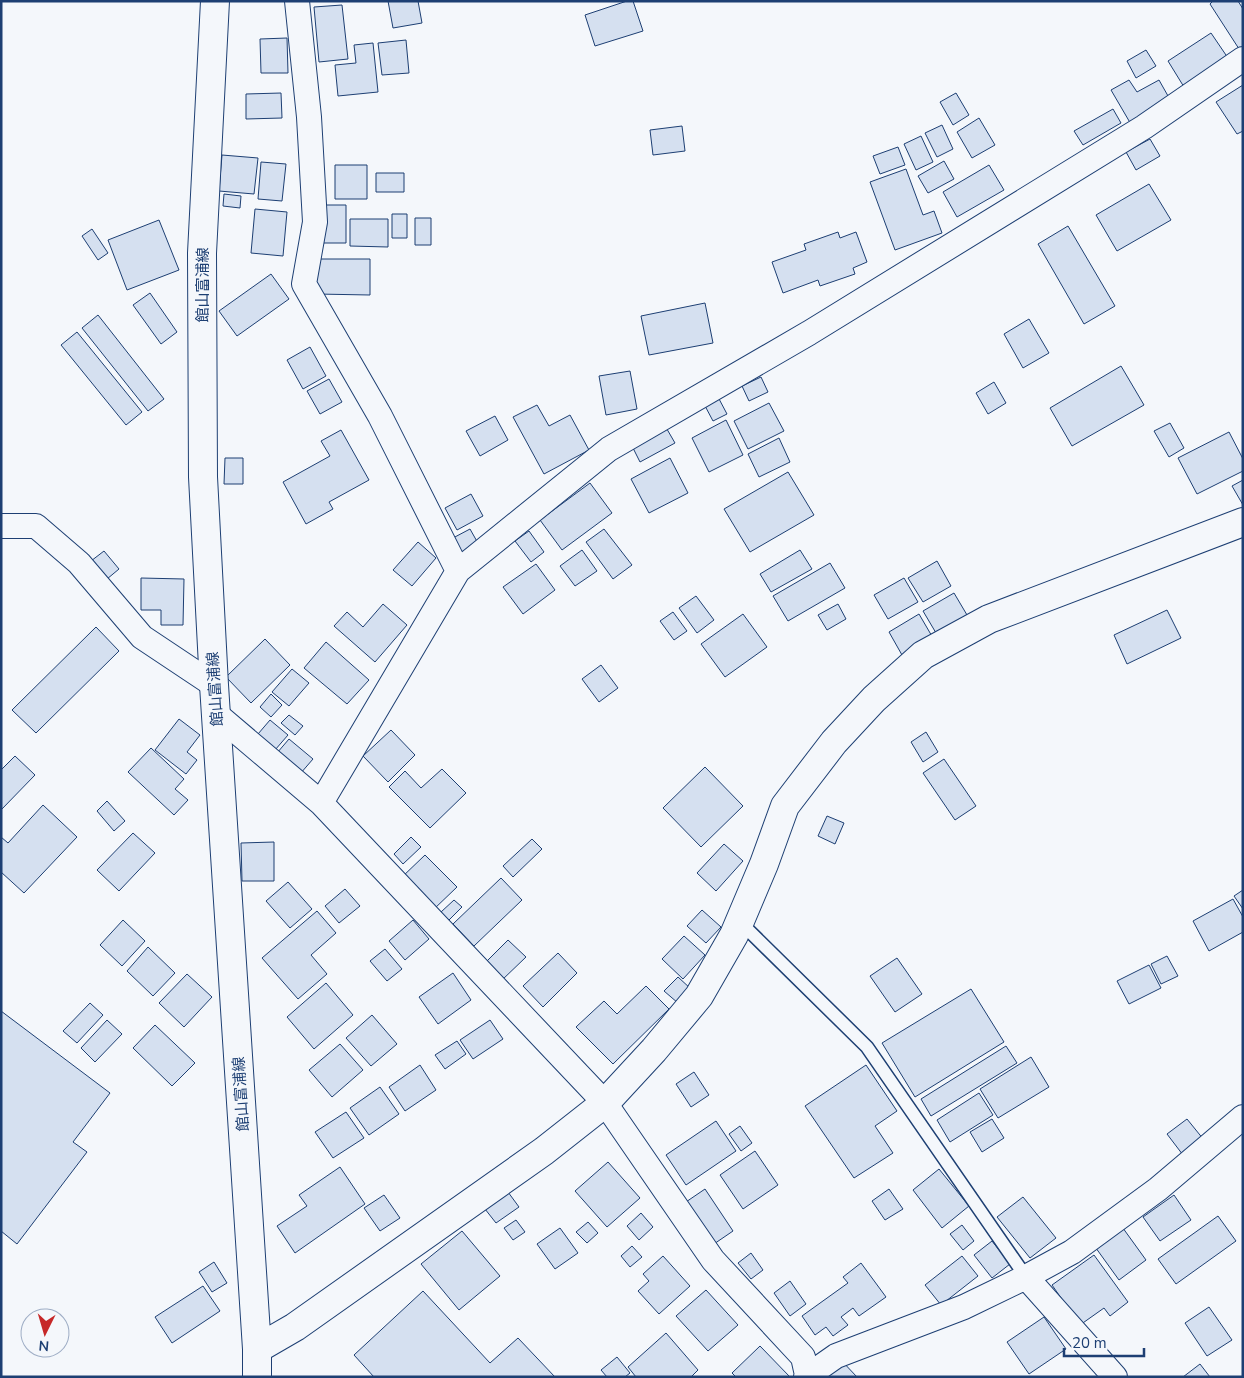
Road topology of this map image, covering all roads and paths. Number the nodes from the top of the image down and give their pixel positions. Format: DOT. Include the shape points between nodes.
graph roads {
  1 [pos="214,1"];
  2 [pos="297,1"];
  3 [pos="1243,59"];
  4 [pos="1243,522"];
  5 [pos="1,526"];
  6 [pos="458,571"];
  7 [pos="214,685"];
  8 [pos="216,714"];
  9 [pos="320,803"];
  10 [pos="740,922"];
  11 [pos="605,1103"];
  12 [pos="1243,1117"];
  13 [pos="1026,1277"];
  14 [pos="257,1349"];
  15 [pos="807,1376"];
  16 [pos="257,1377"];
  17 [pos="1115,1377"];
  1 -- 7 [label="main road, 館山富浦線" via="202,253 203,477"];
  2 -- 6 [label="street" via="309,116 315,222 304,284 380,416"];
  3 -- 6 [label="street" via="1144,127 834,318 609,449"];
  4 -- 10 [label="main road" via="989,619 923,655 874,699 834,742 785,806"];
  5 -- 7 [label="street" via="36,526 79,563 142,637"];
  6 -- 9 [label="street"];
  7 -- 8 [label="main road, 館山富浦線"];
  8 -- 9 [label="street"];
  8 -- 14 [label="main road, 館山富浦線"];
  9 -- 11 [label="street"];
  10 -- 11 [label="main road" via="699,996"];
  10 -- 13 [label="lane" via="867,1047"];
  11 -- 14 [label="main road" via="544,1151 303,1321"];
  11 -- 15 [label="street" via="712,1260 803,1357"];
  12 -- 13 [label="street" via="1158,1189 1072,1252"];
  13 -- 15 [label="street" via="964,1307 836,1356"];
  13 -- 17 [label="street"];
  14 -- 16 [label="main road, 館山富浦線"];
}
